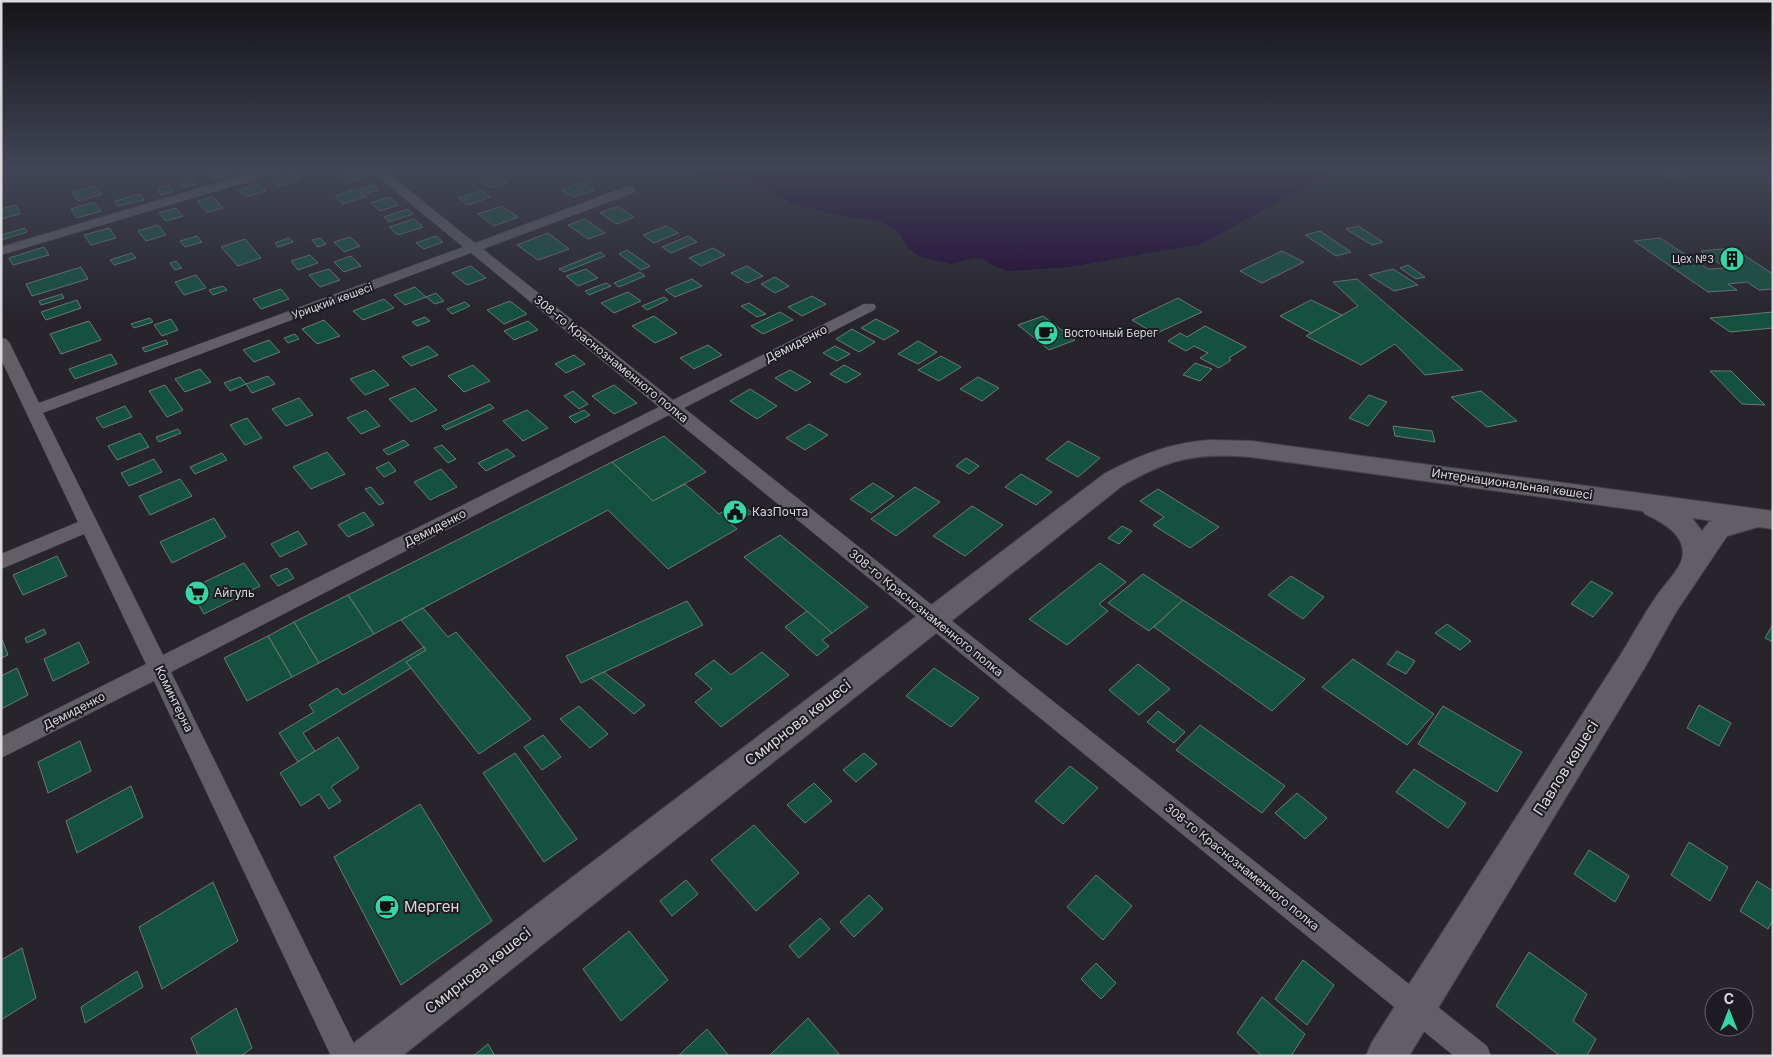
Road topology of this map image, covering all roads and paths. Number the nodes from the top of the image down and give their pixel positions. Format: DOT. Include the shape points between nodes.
graph roads {
  1 [pos="107,219"];
  2 [pos="437,219"];
  3 [pos="552,219"];
  4 [pos="474,249"];
  5 [pos="1,251"];
  6 [pos="869,307"];
  7 [pos="3,348"];
  8 [pos="672,408"];
  9 [pos="35,410"];
  10 [pos="1251,449"];
  11 [pos="1634,500"];
  12 [pos="1773,520"];
  13 [pos="90,524"];
  14 [pos="1,562"];
  15 [pos="1694,563"];
  16 [pos="934,619"];
  17 [pos="159,668"];
  18 [pos="1,748"];
  19 [pos="1417,1008"];
  20 [pos="346,1056"];
  21 [pos="369,1056"];
  22 [pos="1386,1056"];
  23 [pos="1477,1056"];
  1 -- 5 [label="street"];
  2 -- 4 [label="street, 308-го Краснознаменного полка"];
  3 -- 4 [label="street, Урицкий көшесі"];
  4 -- 8 [label="street, 308-го Краснознаменного полка"];
  4 -- 9 [label="street, Урицкий көшесі"];
  6 -- 8 [label="street, Демиденко"];
  7 -- 9 [label="street, Коминтерна"];
  8 -- 16 [label="street, 308-го Краснознаменного полка"];
  8 -- 17 [label="street, Демиденко"];
  9 -- 13 [label="street, Коминтерна"];
  10 -- 11 [label="street, Интернациональная көшесі"];
  10 -- 16 [label="street, Смирнова көшесі" via="1186,450 1152,458 1138,465 1113,480"];
  11 -- 12 [label="street, Интернациональная көшесі"];
  11 -- 15 [label="street" via="1670,515 1686,528 1696,543"];
  12 -- 15 [label="street, Павлов көшесі" via="1742,521 1718,529"];
  13 -- 14 [label="street"];
  13 -- 17 [label="street, Коминтерна"];
  15 -- 19 [label="street, Павлов көшесі"];
  16 -- 19 [label="street, 308-го Краснознаменного полка"];
  16 -- 21 [label="street, Смирнова көшесі"];
  17 -- 18 [label="street, Демиденко"];
  17 -- 20 [label="street, Коминтерна"];
  19 -- 22 [label="street, Павлов көшесі"];
  19 -- 23 [label="street, 308-го Краснознаменного полка"];
}
